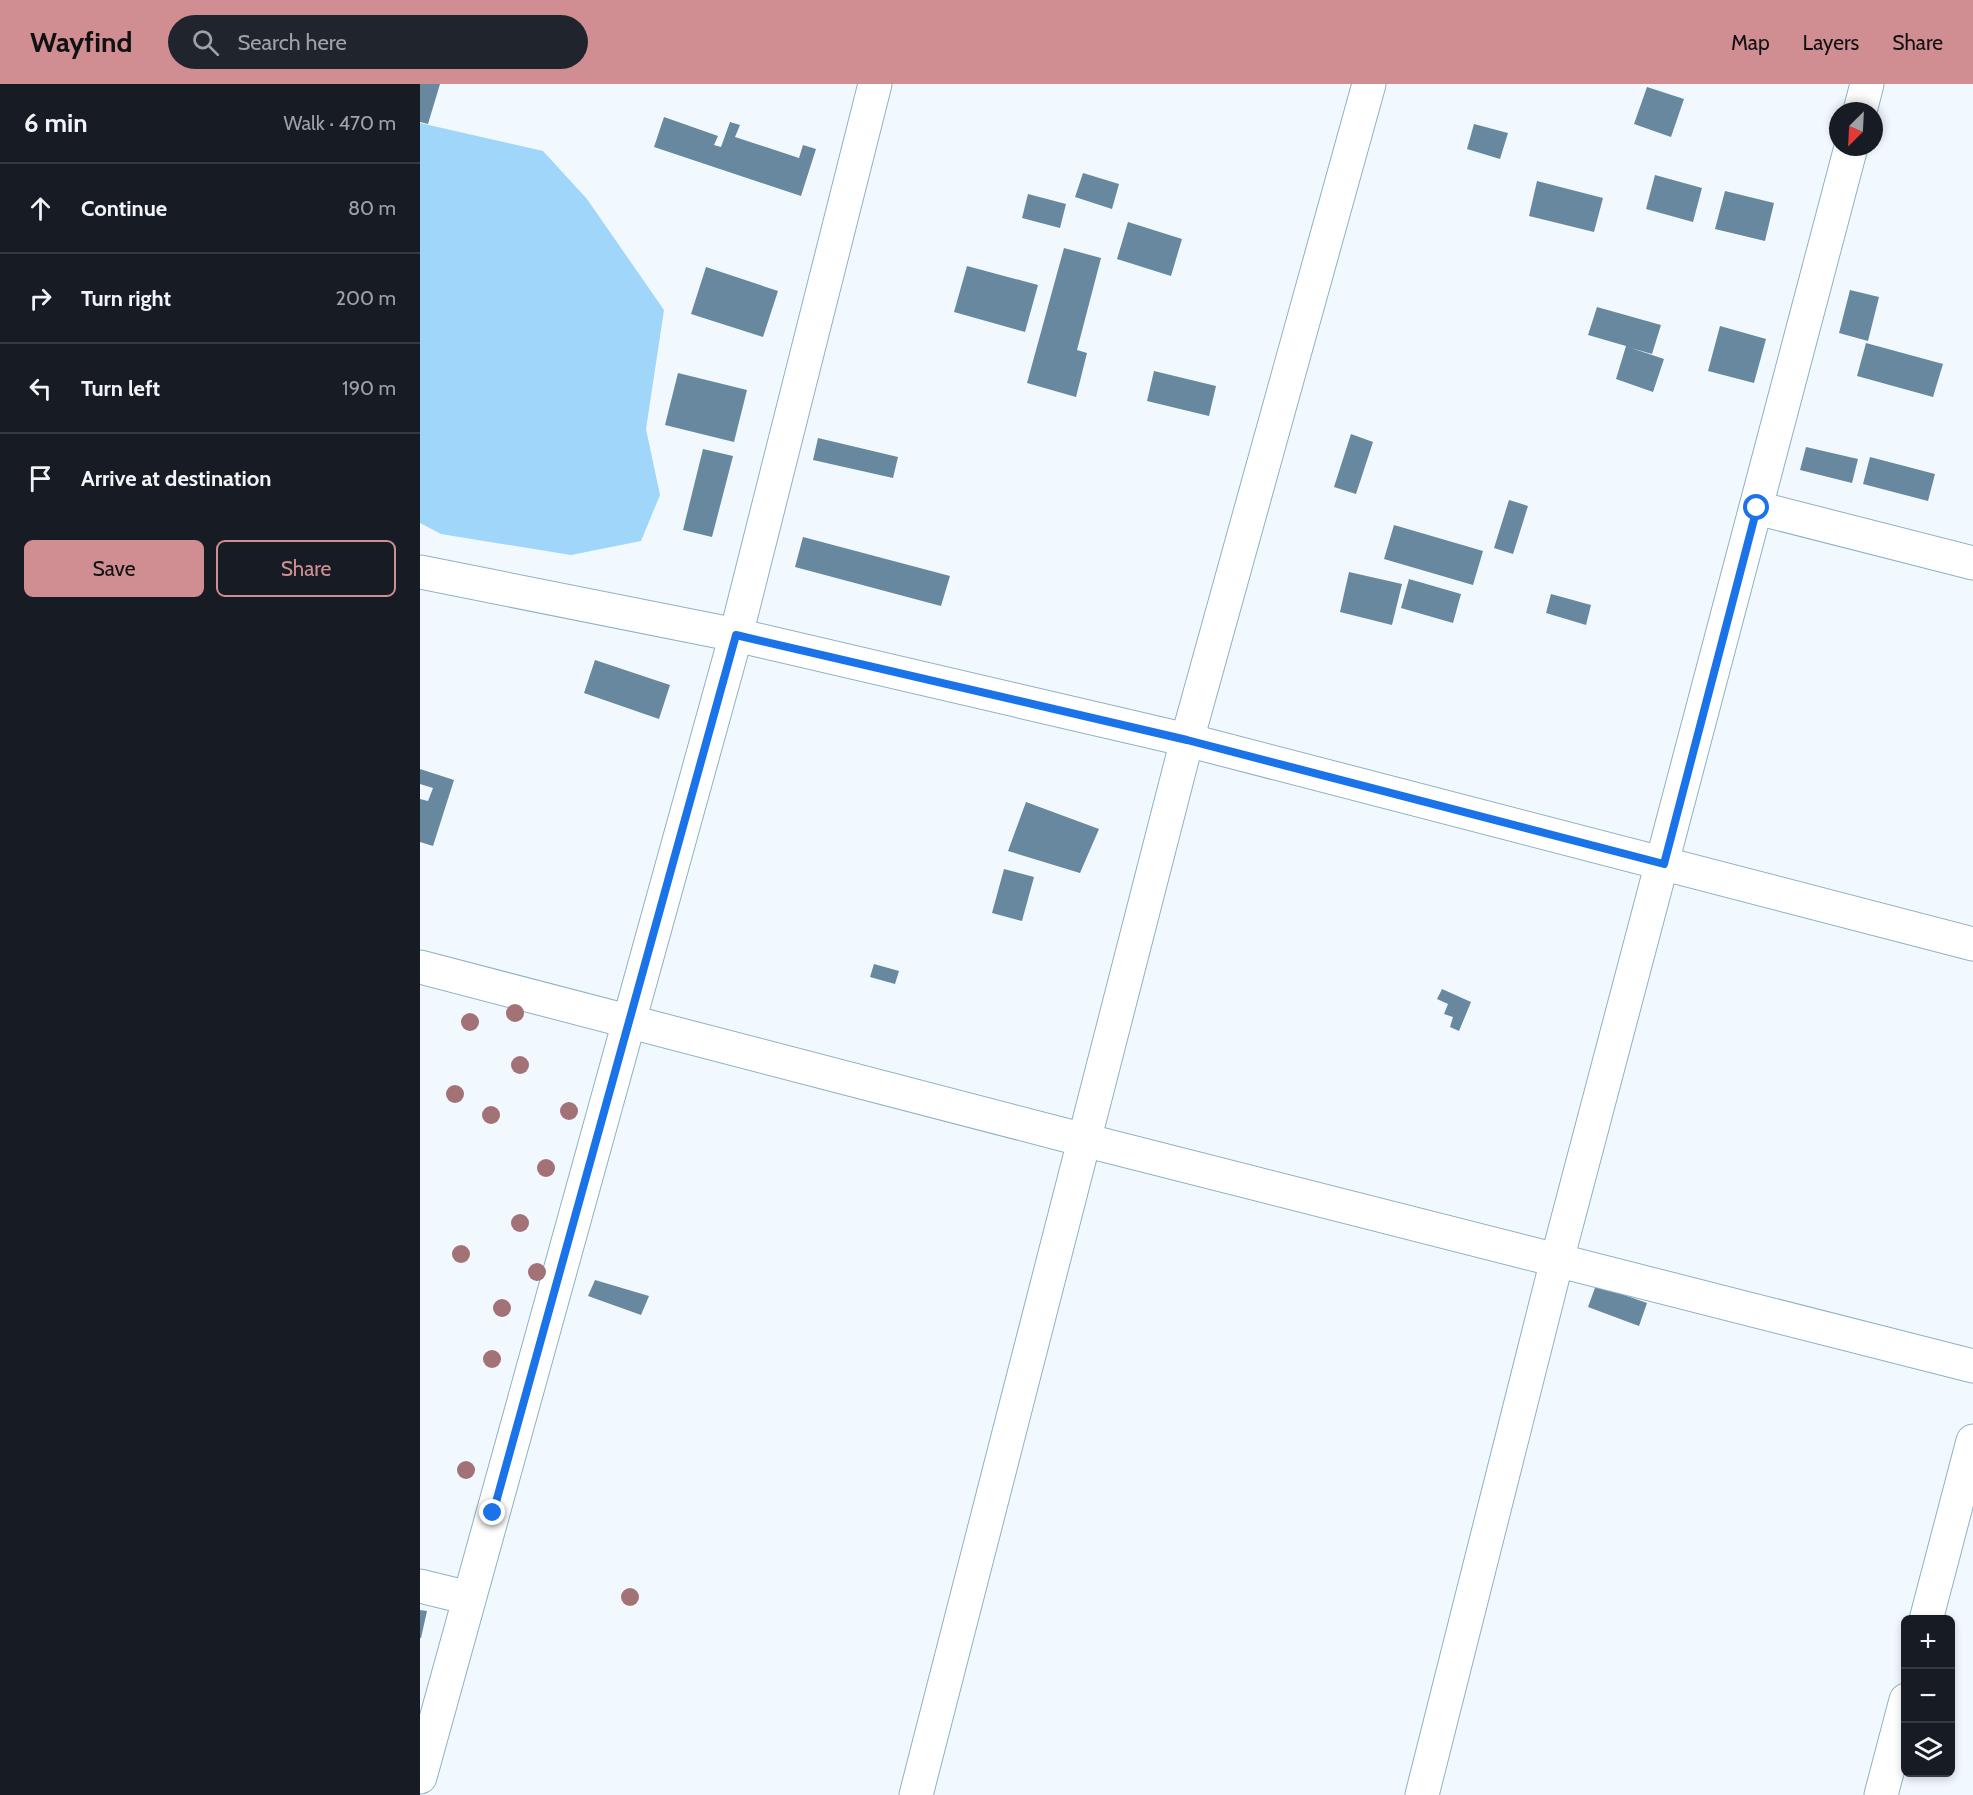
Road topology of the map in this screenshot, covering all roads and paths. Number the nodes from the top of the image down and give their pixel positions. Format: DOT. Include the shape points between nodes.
graph roads {
  1 [pos="875,84"];
  2 [pos="1369,84"];
  3 [pos="1868,84"];
  4 [pos="1863,102"];
  5 [pos="1849,156"];
  6 [pos="1757,508"];
  7 [pos="1973,563"];
  8 [pos="420,572"];
  9 [pos="736,635"];
  10 [pos="1187,740"];
  11 [pos="1664,864"];
  12 [pos="1973,944"];
  13 [pos="420,967"];
  14 [pos="629,1021"];
  15 [pos="1084,1140"];
  16 [pos="1557,1260"];
  17 [pos="1973,1366"];
  18 [pos="1973,1441"];
  19 [pos="420,1586"];
  20 [pos="469,1598"];
  21 [pos="1927,1615"];
  22 [pos="1901,1716"];
  23 [pos="420,1777"];
  24 [pos="916,1795"];
  25 [pos="1422,1795"];
  26 [pos="1881,1795"];
  1 -- 9 [label="street"];
  2 -- 10 [label="street"];
  3 -- 4 [label="street"];
  5 -- 6 [label="street"];
  6 -- 7 [label="street"];
  6 -- 11 [label="street"];
  8 -- 9 [label="street"];
  9 -- 10 [label="street"];
  9 -- 14 [label="street"];
  10 -- 11 [label="street"];
  10 -- 15 [label="street"];
  11 -- 12 [label="street"];
  11 -- 16 [label="street"];
  13 -- 14 [label="street"];
  14 -- 15 [label="street"];
  14 -- 20 [label="street"];
  15 -- 16 [label="street"];
  15 -- 24 [label="street"];
  16 -- 17 [label="street"];
  16 -- 25 [label="street"];
  18 -- 21 [label="street"];
  19 -- 20 [label="street"];
  20 -- 23 [label="street"];
  22 -- 26 [label="street"];
}
